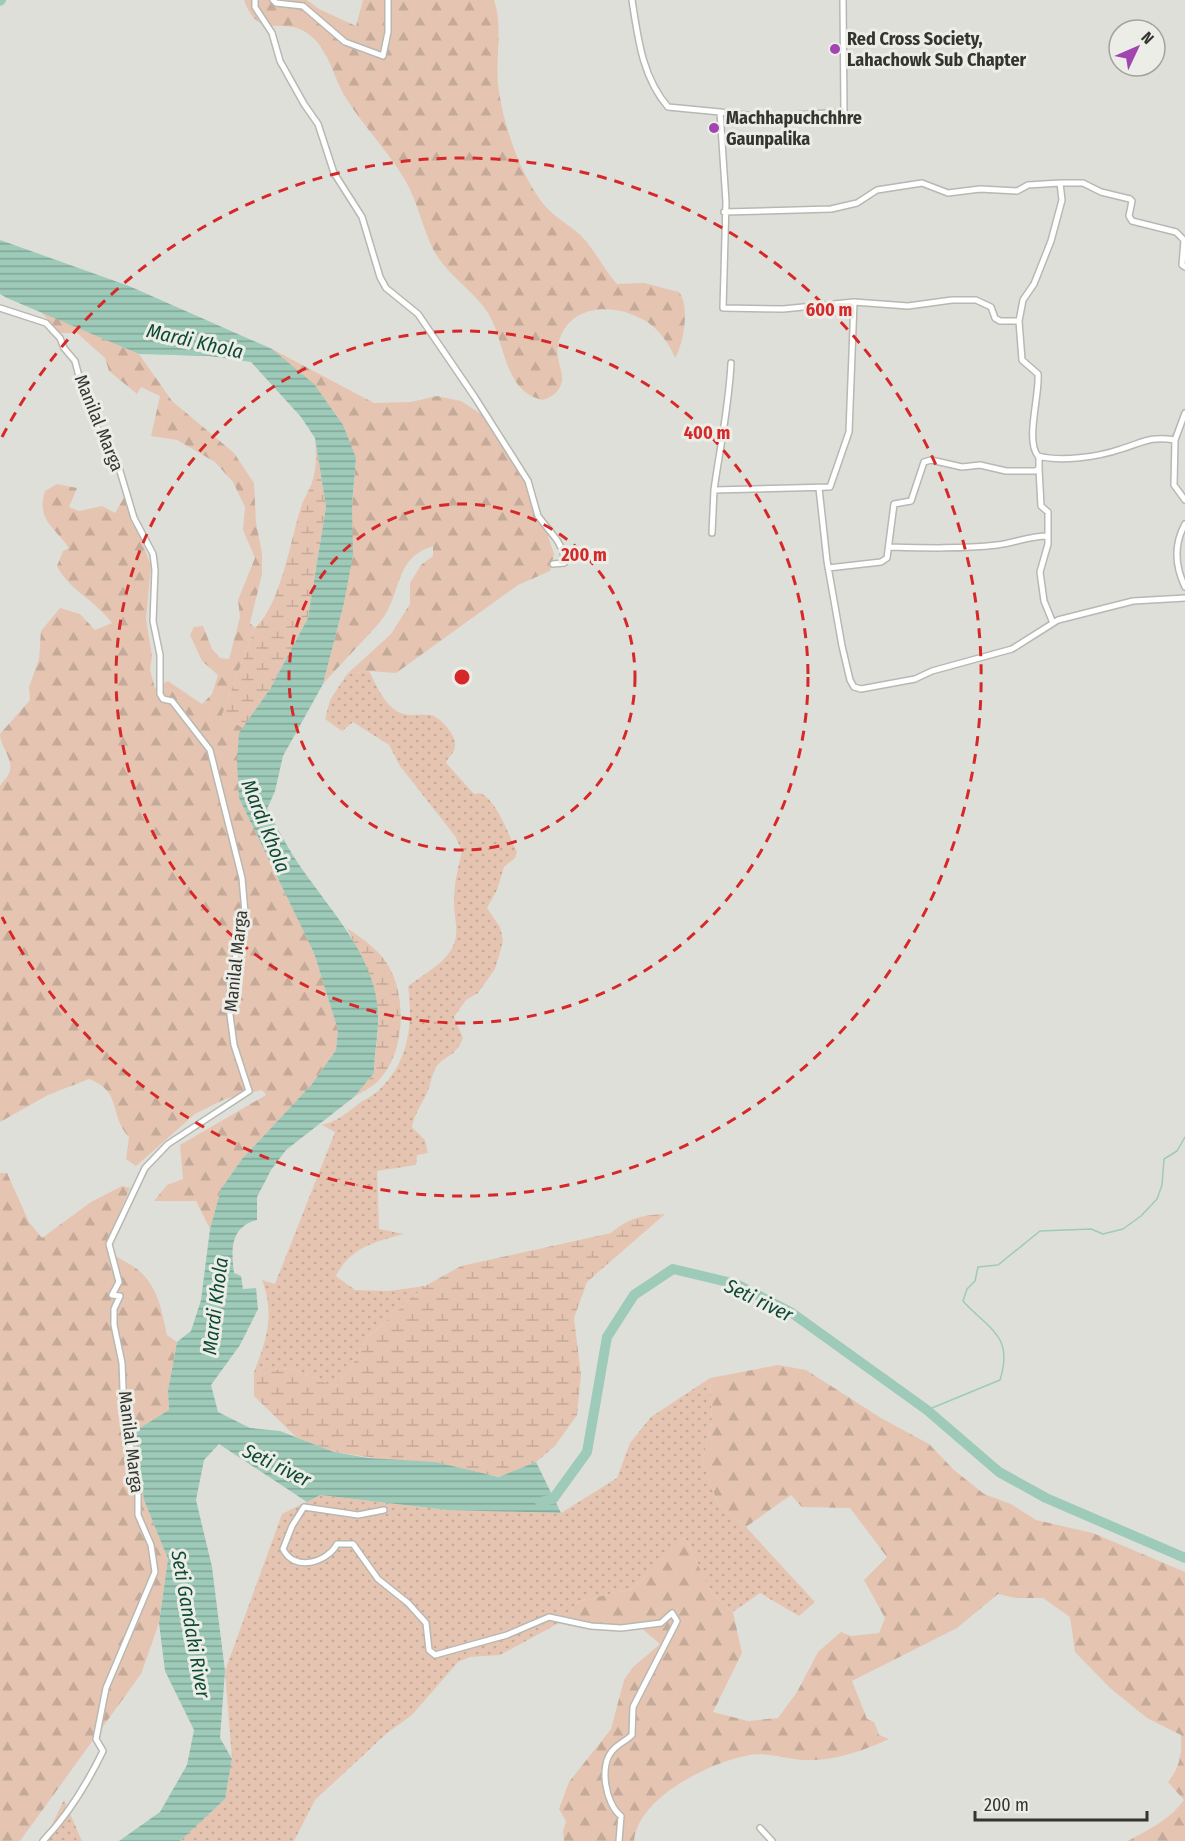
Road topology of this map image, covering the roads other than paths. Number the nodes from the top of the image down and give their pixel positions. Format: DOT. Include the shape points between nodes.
graph roads {
  1 [pos="255,0"];
  2 [pos="273,0"];
  3 [pos="388,0"];
  4 [pos="632,0"];
  5 [pos="843,0"];
  6 [pos="720,112"];
  7 [pos="1060,183"];
  8 [pos="724,212"];
  9 [pos="1185,267"];
  10 [pos="854,302"];
  11 [pos="0,308"];
  12 [pos="1019,321"];
  13 [pos="731,363"];
  14 [pos="1185,413"];
  15 [pos="1175,440"];
  16 [pos="1039,457"];
  17 [pos="1039,469"];
  18 [pos="819,488"];
  19 [pos="714,490"];
  20 [pos="1185,500"];
  21 [pos="1185,524"];
  22 [pos="712,532"];
  23 [pos="1048,536"];
  24 [pos="890,547"];
  25 [pos="553,564"];
  26 [pos="828,568"];
  27 [pos="1185,587"];
  28 [pos="1185,597"];
  29 [pos="1053,623"];
  30 [pos="384,1510"];
  31 [pos="760,1828"];
  32 [pos="43,1841"];
  33 [pos="619,1841"];
  34 [pos="772,1841"];
  1 -- 25 [label="street" via="272,33 280,61 322,133 334,173 362,217 380,277 386,288 418,314 528,481 538,516 563,551 564,563"];
  2 -- 3 [label="street" via="303,6 345,42 382,56 388,32"];
  4 -- 6 [label="street" via="647,77 661,99 668,107"];
  5 -- 6 [label="street" via="844,112 763,117"];
  6 -- 8 [label="street"];
  7 -- 8 [label="street" via="1028,185 1017,191 980,189 948,194 922,183 877,190 857,203 831,209"];
  7 -- 9 [label="street" via="1083,183 1130,199 1132,221 1176,232 1184,240"];
  7 -- 12 [label="street" via="1062,200 1051,241 1034,284 1023,300"];
  8 -- 10 [label="street" via="723,308 783,309"];
  10 -- 12 [label="street" via="908,306 952,300 982,301 1000,321"];
  10 -- 18 [label="street" via="849,432 831,486"];
  11 -- 32 [label="street, Manilal Marga" via="46,323 60,338 75,361 102,440 117,461 134,518 153,554 153,621 160,655 160,694 172,701 210,750 242,878 245,913 230,983 230,1015 234,1045 249,1091 168,1144 145,1168 109,1245 119,1282 112,1295 120,1296 114,1309 114,1325 122,1363 124,1413 138,1485 138,1515 151,1545 155,1572 106,1688 96,1739 103,1751 60,1824"];
  12 -- 16 [label="street" via="1022,360 1038,374 1034,448"];
  13 -- 19 [label="street" via="729,405"];
  14 -- 15 [label="street"];
  15 -- 16 [label="street" via="1149,438 1119,450 1074,457"];
  15 -- 20 [label="street" via="1174,485"];
  16 -- 17 [label="street"];
  17 -- 23 [label="street" via="1041,506 1048,512"];
  17 -- 24 [label="street" via="1006,471 980,465 924,462 911,501 894,504"];
  18 -- 19 [label="street"];
  18 -- 26 [label="street"];
  19 -- 22 [label="street"];
  21 -- 27 [label="street" via="1177,539 1177,565"];
  23 -- 24 [label="street" via="1029,536 1002,545 931,550"];
  23 -- 29 [label="street" via="1040,572 1044,601"];
  24 -- 26 [label="street" via="887,558 881,562"];
  26 -- 29 [label="street" via="850,680 861,689 915,680 932,671 1012,649"];
  28 -- 29 [label="street" via="1133,601"];
  30 -- 33 [label="street" via="358,1515 304,1507 283,1549 293,1560 313,1563 329,1556 337,1544 353,1544 378,1578 426,1623 429,1650 435,1655 507,1635 549,1617 621,1628 661,1623 672,1613 677,1621 633,1707 632,1735 612,1750 607,1766 605,1787 612,1809 621,1816"];
  31 -- 34 [label="street"];
}
